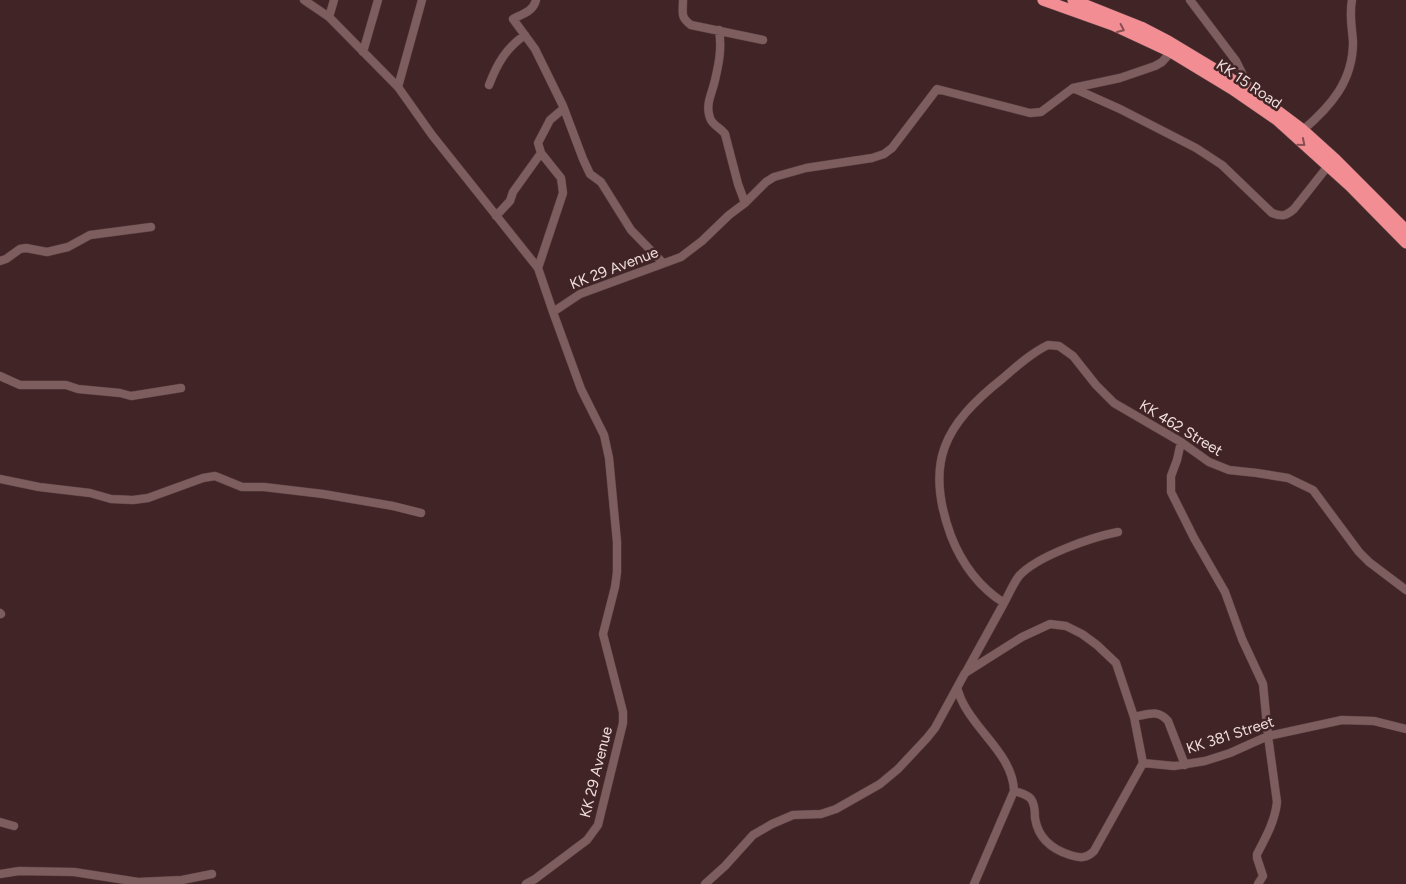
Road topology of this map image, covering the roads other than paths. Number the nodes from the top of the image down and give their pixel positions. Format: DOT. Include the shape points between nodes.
graph roads {
  1 [pos="304,0"];
  2 [pos="334,0"];
  3 [pos="378,0"];
  4 [pos="422,0"];
  5 [pos="536,0"];
  6 [pos="683,0"];
  7 [pos="1043,0"];
  8 [pos="1074,0"];
  9 [pos="1190,0"];
  10 [pos="1352,0"];
  11 [pos="330,17"];
  12 [pos="720,30"];
  13 [pos="525,35"];
  14 [pos="763,40"];
  15 [pos="363,52"];
  16 [pos="1170,52"];
  17 [pos="489,85"];
  18 [pos="398,87"];
  19 [pos="1073,88"];
  20 [pos="1251,91"];
  21 [pos="563,108"];
  22 [pos="1303,130"];
  23 [pos="541,153"];
  24 [pos="1331,162"];
  25 [pos="745,203"];
  26 [pos="496,216"];
  27 [pos="151,227"];
  28 [pos="1406,230"];
  29 [pos="1406,243"];
  30 [pos="0,261"];
  31 [pos="663,263"];
  32 [pos="538,268"];
  33 [pos="553,312"];
  34 [pos="0,376"];
  35 [pos="181,388"];
  36 [pos="1181,442"];
  37 [pos="0,480"];
  38 [pos="421,513"];
  39 [pos="1118,532"];
  40 [pos="1406,590"];
  41 [pos="1004,603"];
  42 [pos="965,673"];
  43 [pos="957,688"];
  44 [pos="1134,716"];
  45 [pos="1406,729"];
  46 [pos="1268,736"];
  47 [pos="1143,764"];
  48 [pos="1185,765"];
  49 [pos="1014,791"];
  50 [pos="0,822"];
  51 [pos="14,826"];
  52 [pos="0,874"];
  53 [pos="212,874"];
  54 [pos="526,884"];
  55 [pos="705,884"];
  56 [pos="974,884"];
  57 [pos="1258,884"];
  1 -- 11 [label="street"];
  2 -- 11 [label="street"];
  3 -- 15 [label="street"];
  4 -- 18 [label="street"];
  5 -- 13 [label="street" via="528,12 513,19"];
  6 -- 12 [label="street" via="684,20 691,25"];
  7 -- 16 [label="highway, KK 15 Road, one-way"];
  8 -- 20 [label="highway, KK 15 Road" via="1141,27"];
  9 -- 20 [label="street" via="1236,61"];
  10 -- 22 [label="street" via="1349,73 1326,110"];
  11 -- 15 [label="street"];
  12 -- 14 [label="street"];
  12 -- 25 [label="street" via="720,62 708,102 709,117 726,134"];
  13 -- 17 [label="street" via="505,52"];
  13 -- 21 [label="street"];
  15 -- 18 [label="street"];
  16 -- 19 [label="street, KK 29 Avenue" via="1155,66 1120,78"];
  16 -- 24 [label="highway, KK 15 Road, one-way" via="1232,88"];
  18 -- 26 [label="street"];
  19 -- 24 [label="street" via="1196,148 1222,165 1272,213 1281,216 1294,210"];
  19 -- 25 [label="street, KK 29 Avenue" via="1036,113 937,89 884,154 780,175 766,182"];
  20 -- 22 [label="highway, KK 15 Road"];
  21 -- 23 [label="street" via="550,120 538,143"];
  21 -- 31 [label="street" via="590,174 600,182 631,230"];
  22 -- 24 [label="highway, KK 15 Road"];
  23 -- 26 [label="street" via="510,201"];
  23 -- 32 [label="street" via="561,178 563,193"];
  24 -- 28 [label="highway, KK 15 Road"];
  24 -- 29 [label="highway, KK 15 Road"];
  25 -- 31 [label="street, KK 29 Avenue" via="688,252"];
  26 -- 32 [label="street"];
  27 -- 30 [label="street" via="90,235 68,247 47,252 20,249"];
  31 -- 33 [label="street, KK 29 Avenue" via="580,294"];
  32 -- 33 [label="street"];
  33 -- 54 [label="street, KK 29 Avenue" via="581,389 604,435 609,458 617,572 603,634 624,712 598,825 581,845"];
  34 -- 35 [label="street" via="20,384 66,385 131,396"];
  36 -- 40 [label="street, KK 462 Street" via="1220,468 1288,478 1306,485 1364,557"];
  36 -- 41 [label="street, KK 462 Street" via="1114,403 1073,356 1053,344 1042,348 994,385 967,410 951,431 939,476 941,506 956,547 978,582"];
  36 -- 46 [label="street" via="1171,476 1171,492 1225,592 1242,639 1264,684"];
  37 -- 38 [label="street" via="133,500 215,476 242,487 323,494"];
  39 -- 41 [label="street" via="1073,546 1033,565 1019,576"];
  41 -- 42 [label="street"];
  42 -- 43 [label="street"];
  42 -- 44 [label="street" via="1036,629 1050,624 1066,626 1110,656 1119,670"];
  43 -- 49 [label="street" via="962,702 1006,765"];
  43 -- 55 [label="street" via="927,738 880,784 836,809 821,814 793,815 772,824 753,835"];
  44 -- 47 [label="street"];
  44 -- 48 [label="street" via="1157,713 1164,716"];
  45 -- 46 [label="street, KK 381 Street" via="1368,720 1342,720"];
  46 -- 48 [label="street, KK 381 Street" via="1230,753"];
  46 -- 57 [label="street" via="1276,813 1257,854 1263,876"];
  47 -- 48 [label="street, KK 381 Street"];
  47 -- 49 [label="street" via="1094,851 1080,858 1059,852 1049,845 1038,832 1032,801"];
  49 -- 56 [label="street"];
  50 -- 51 [label="street"];
  52 -- 53 [label="street" via="74,872 138,882 182,880"];
}
